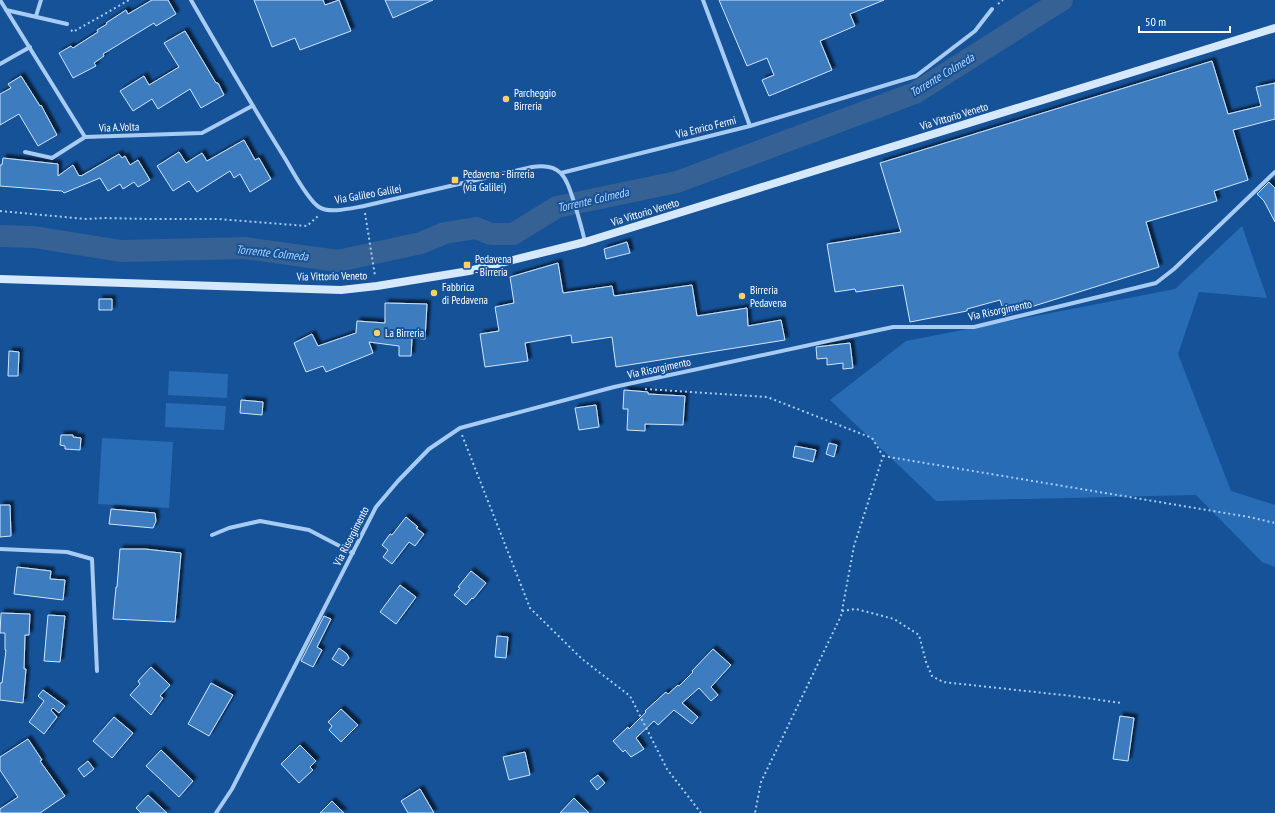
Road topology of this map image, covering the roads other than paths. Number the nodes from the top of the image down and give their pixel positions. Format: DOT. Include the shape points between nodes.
graph roads {
  1 [pos="0,0"];
  2 [pos="41,0"];
  3 [pos="191,0"];
  4 [pos="703,0"];
  5 [pos="992,9"];
  6 [pos="6,10"];
  7 [pos="36,16"];
  8 [pos="68,24"];
  9 [pos="1275,28"];
  10 [pos="30,47"];
  11 [pos="0,64"];
  12 [pos="252,106"];
  13 [pos="750,126"];
  14 [pos="85,137"];
  15 [pos="26,152"];
  16 [pos="1275,172"];
  17 [pos="561,173"];
  18 [pos="586,242"];
  19 [pos="0,279"];
  20 [pos="212,535"];
  21 [pos="0,549"];
  22 [pos="353,553"];
  23 [pos="97,671"];
  24 [pos="216,813"];
  1 -- 6 [label="street, Via A.Volta"];
  2 -- 7 [label="street"];
  3 -- 12 [label="street, Via Galileo Galilei"];
  4 -- 13 [label="street, Via Enrico Fermi"];
  5 -- 13 [label="street" via="976,31 916,76"];
  6 -- 7 [label="street"];
  6 -- 10 [label="street, Via A.Volta"];
  7 -- 8 [label="street"];
  9 -- 18 [label="main road, Via Vittorio Veneto"];
  10 -- 11 [label="street"];
  10 -- 14 [label="street, Via A.Volta"];
  12 -- 14 [label="street, Via A.Volta" via="202,133"];
  12 -- 17 [label="street, Via Galileo Galilei" via="304,188 315,203 325,210 364,206 532,167 548,167"];
  13 -- 17 [label="street, Via Enrico Fermi"];
  14 -- 15 [label="street" via="52,158"];
  16 -- 22 [label="street, Via Risorgimento" via="1174,269 1156,283 974,327 893,327 614,387 460,428 429,449 380,502"];
  17 -- 18 [label="street" via="568,183"];
  18 -- 19 [label="main road, Via Vittorio Veneto" via="469,271 341,290"];
  20 -- 22 [label="street" via="260,521 309,530"];
  21 -- 23 [label="street" via="67,552 92,559"];
  22 -- 24 [label="street, Via Risorgimento" via="232,789"];
}
